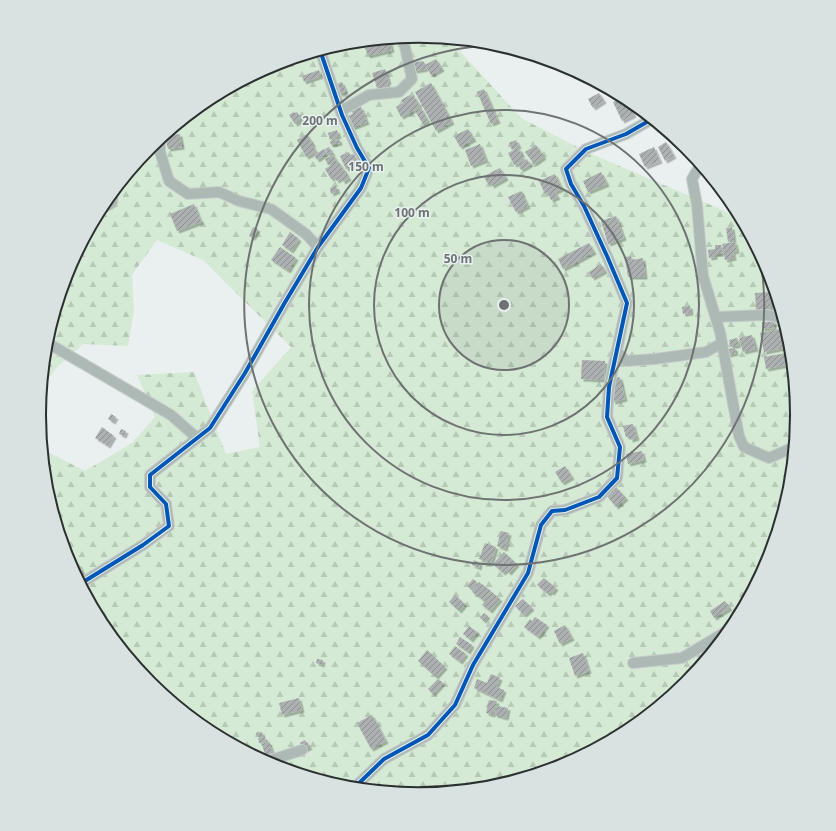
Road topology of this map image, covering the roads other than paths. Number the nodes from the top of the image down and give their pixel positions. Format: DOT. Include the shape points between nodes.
graph roads {
  1 [pos="404,44"];
  2 [pos="322,56"];
  3 [pos="341,112"];
  4 [pos="647,122"];
  5 [pos="160,147"];
  6 [pos="698,170"];
  7 [pos="318,247"];
  8 [pos="716,317"];
  9 [pos="777,317"];
  10 [pos="722,343"];
  11 [pos="53,346"];
  12 [pos="617,352"];
  13 [pos="197,438"];
  14 [pos="789,449"];
  15 [pos="85,581"];
  16 [pos="718,636"];
  17 [pos="633,663"];
  18 [pos="302,750"];
  19 [pos="273,759"];
  20 [pos="359,783"];
  1 -- 3 [label="street" via="412,79 399,92 369,96"];
  2 -- 3 [label="street"];
  3 -- 7 [label="street" via="369,168 361,188"];
  4 -- 12 [label="street" via="626,134 586,149 566,169 627,303"];
  5 -- 7 [label="street" via="169,181 188,194 219,192 239,201 272,209 306,234"];
  6 -- 8 [label="street" via="692,179 697,205 703,276"];
  7 -- 13 [label="street" via="245,373 210,428"];
  8 -- 9 [label="street" via="766,315"];
  8 -- 10 [label="street"];
  10 -- 12 [label="street" via="706,352 655,359 626,361"];
  10 -- 14 [label="street" via="739,436 744,447 769,458"];
  11 -- 13 [label="street" via="171,415"];
  12 -- 20 [label="street" via="608,387 607,416 620,447 617,478 598,497 565,510 552,511 540,525 528,573 473,665 455,705 428,735 384,759"];
  13 -- 15 [label="street" via="150,475 150,487 166,504 169,526"];
  16 -- 17 [label="street" via="682,658"];
  18 -- 19 [label="street"];
}
